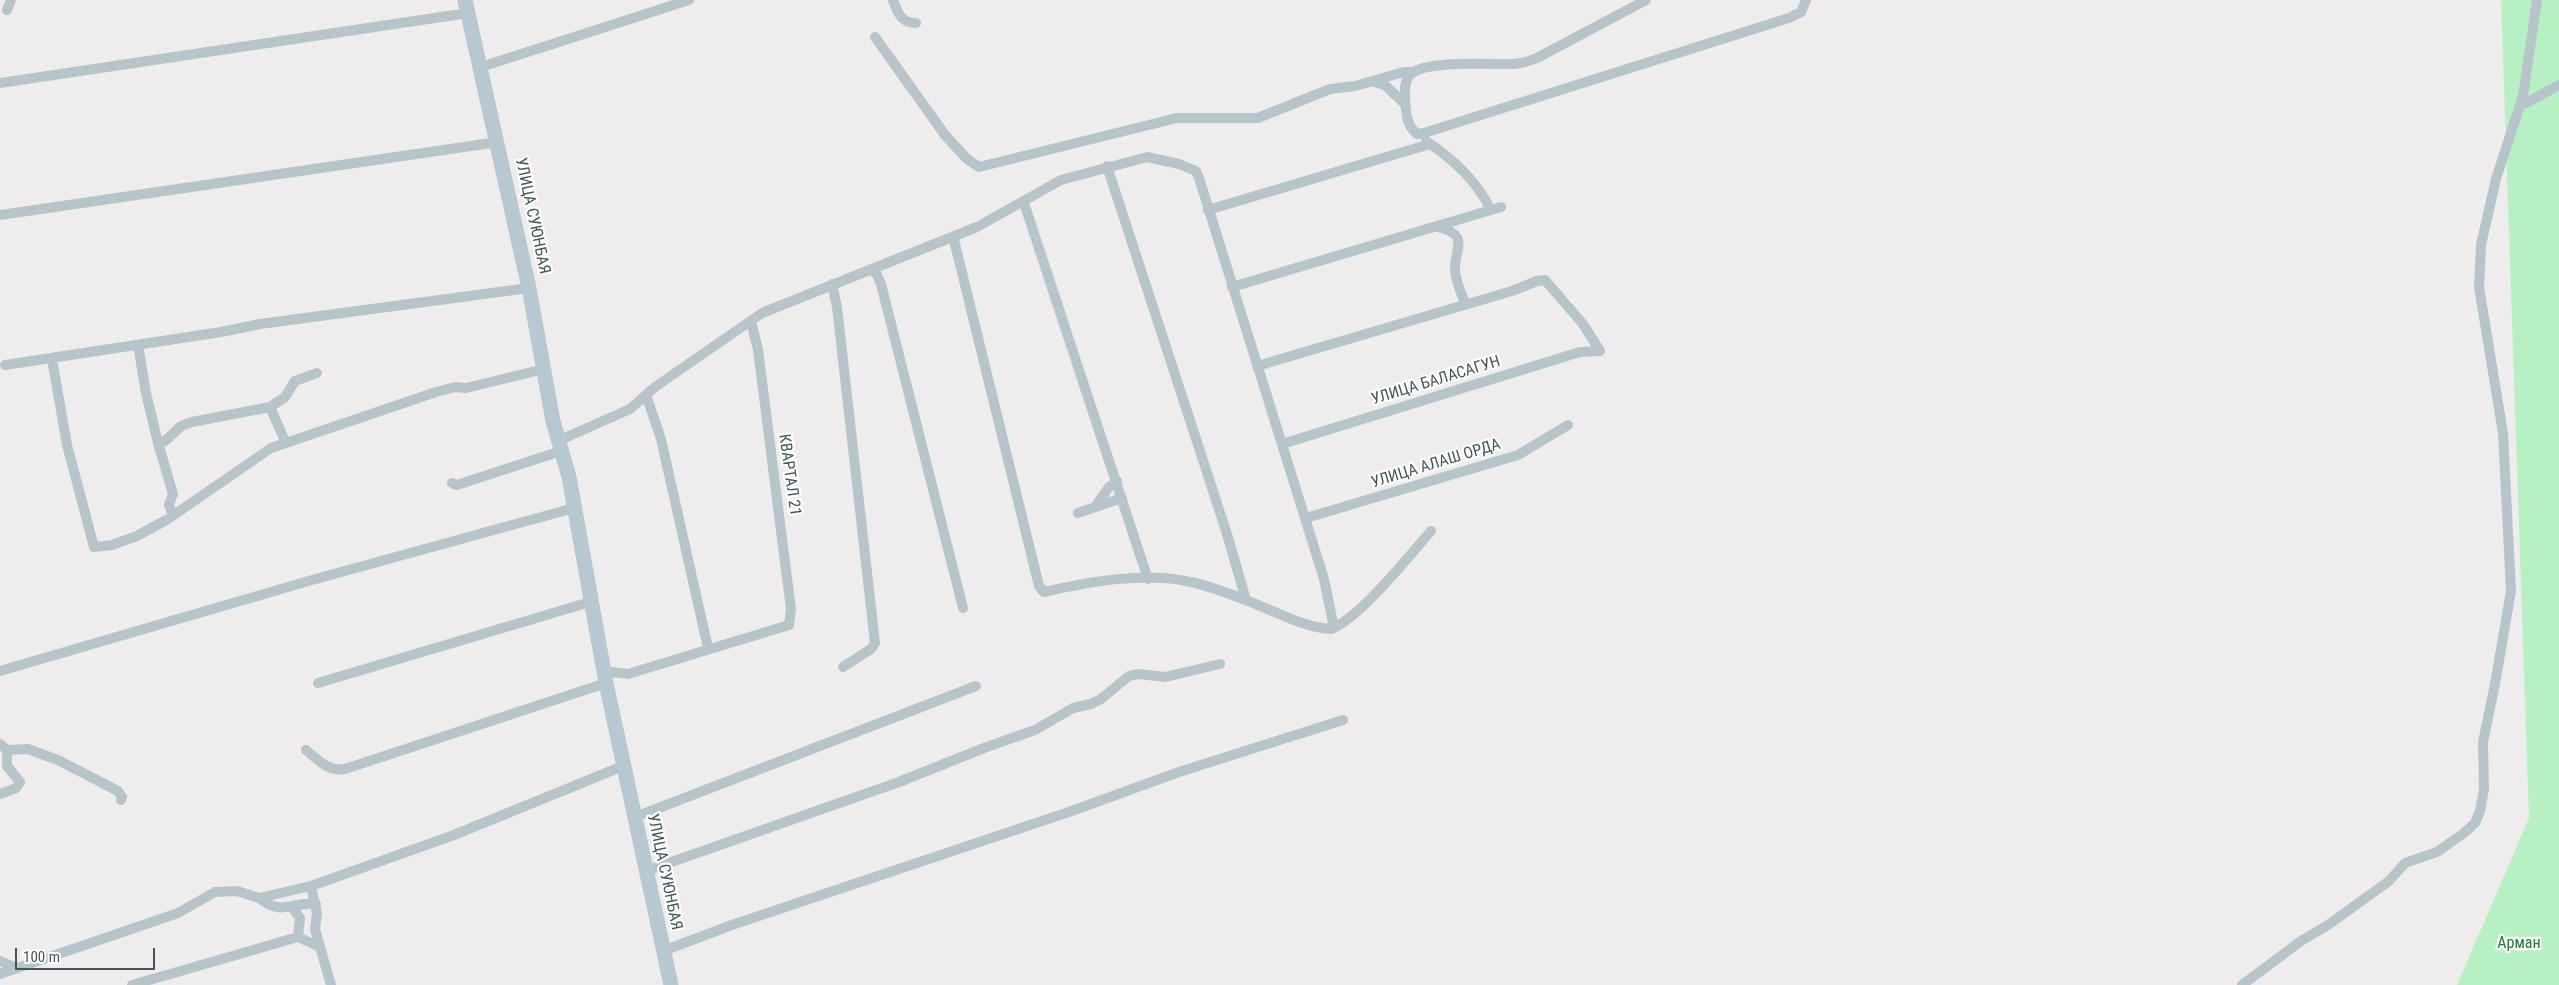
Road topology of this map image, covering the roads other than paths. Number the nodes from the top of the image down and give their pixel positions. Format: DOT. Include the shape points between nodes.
graph roads {
  1 [pos="689,0"];
  2 [pos="893,0"];
  3 [pos="1646,0"];
  4 [pos="1806,0"];
  5 [pos="2537,0"];
  6 [pos="467,7"];
  7 [pos="916,23"];
  8 [pos="875,37"];
  9 [pos="481,66"];
  10 [pos="1413,72"];
  11 [pos="1374,81"];
  12 [pos="0,83"];
  13 [pos="2559,85"];
  14 [pos="2522,101"];
  15 [pos="1406,104"];
  16 [pos="1417,134"];
  17 [pos="498,142"];
  18 [pos="1430,144"];
  19 [pos="1107,166"];
  20 [pos="1024,203"];
  21 [pos="1208,210"];
  22 [pos="0,216"];
  23 [pos="1437,226"];
  24 [pos="953,236"];
  25 [pos="871,269"];
  26 [pos="832,284"];
  27 [pos="1232,287"];
  28 [pos="529,288"];
  29 [pos="1465,304"];
  30 [pos="751,321"];
  31 [pos="138,345"];
  32 [pos="52,359"];
  33 [pos="5,365"];
  34 [pos="1257,366"];
  35 [pos="544,369"];
  36 [pos="317,373"];
  37 [pos="646,395"];
  38 [pos="270,407"];
  39 [pos="1568,425"];
  40 [pos="158,443"];
  41 [pos="286,443"];
  42 [pos="1282,444"];
  43 [pos="560,446"];
  44 [pos="1117,481"];
  45 [pos="452,483"];
  46 [pos="1122,498"];
  47 [pos="1095,507"];
  48 [pos="574,508"];
  49 [pos="1078,512"];
  50 [pos="173,515"];
  51 [pos="1306,518"];
  52 [pos="1431,531"];
  53 [pos="1148,579"];
  54 [pos="1246,600"];
  55 [pos="590,602"];
  56 [pos="963,608"];
  57 [pos="1334,628"];
  58 [pos="708,648"];
  59 [pos="1220,664"];
  60 [pos="843,667"];
  61 [pos="0,671"];
  62 [pos="605,677"];
  63 [pos="318,683"];
  64 [pos="976,686"];
  65 [pos="1343,720"];
  66 [pos="3,747"];
  67 [pos="306,750"];
  68 [pos="623,766"];
  69 [pos="0,794"];
  70 [pos="121,800"];
  71 [pos="635,817"];
  72 [pos="646,871"];
  73 [pos="312,886"];
  74 [pos="259,898"];
  75 [pos="316,904"];
  76 [pos="292,907"];
  77 [pos="298,937"];
  78 [pos="320,947"];
  79 [pos="663,951"];
  80 [pos="0,961"];
  81 [pos="17,968"];
  82 [pos="0,974"];
  83 [pos="132,985"];
  84 [pos="331,985"];
  85 [pos="671,985"];
  86 [pos="2242,985"];
  1 -- 9 [label="street"];
  2 -- 7 [label="street" via="902,19"];
  3 -- 10 [label="street" via="1538,58 1522,63 1452,64"];
  4 -- 16 [label="street" via="1801,12 1789,18"];
  5 -- 14 [label="street"];
  6 -- 9 [label="street, УЛИЦА СУЮНБАЯ"];
  6 -- 12 [label="street"];
  8 -- 11 [label="street" via="945,135 979,167 1178,118 1258,118 1330,89"];
  9 -- 17 [label="street, УЛИЦА СУЮНБАЯ"];
  10 -- 11 [label="street"];
  10 -- 15 [label="street" via="1405,82"];
  11 -- 15 [label="street" via="1385,85"];
  13 -- 14 [label="street" via="2534,100"];
  14 -- 86 [label="street" via="2496,179 2482,245 2479,287 2503,433 2510,591 2496,684 2483,742 2484,789 2480,811 2464,834 2438,852 2405,863 2381,886 2328,926 2301,941"];
  15 -- 16 [label="street" via="1407,120"];
  16 -- 18 [label="street"];
  17 -- 22 [label="street"];
  17 -- 28 [label="street, УЛИЦА СУЮНБАЯ"];
  18 -- 21 [label="street"];
  18 -- 23 [label="street" via="1462,168 1496,209"];
  19 -- 20 [label="street" via="1061,180"];
  19 -- 21 [label="street" via="1147,157 1191,168 1196,171"];
  19 -- 54 [label="street"];
  20 -- 24 [label="street"];
  20 -- 44 [label="street"];
  21 -- 27 [label="street"];
  23 -- 27 [label="street"];
  23 -- 29 [label="street" via="1457,237 1459,251 1455,271"];
  24 -- 25 [label="street"];
  24 -- 53 [label="street" via="1041,590 1098,581"];
  25 -- 26 [label="street"];
  25 -- 56 [label="street" via="881,284"];
  26 -- 30 [label="street" via="762,313"];
  26 -- 60 [label="street" via="875,643"];
  27 -- 34 [label="street"];
  28 -- 31 [label="street" via="260,324"];
  28 -- 35 [label="street, УЛИЦА СУЮНБАЯ"];
  29 -- 34 [label="street"];
  29 -- 42 [label="street, УЛИЦА БАЛАСАГУН" via="1545,280 1583,324 1600,351 1580,352"];
  30 -- 37 [label="street"];
  30 -- 58 [label="street, КВАРТАЛ 21" via="758,350 791,609 789,624 782,628"];
  31 -- 32 [label="street"];
  31 -- 40 [label="street"];
  32 -- 33 [label="street"];
  32 -- 50 [label="street" via="67,445 94,547 112,545 137,536"];
  34 -- 42 [label="street"];
  35 -- 41 [label="street" via="436,392"];
  35 -- 43 [label="street, УЛИЦА СУЮНБАЯ"];
  36 -- 38 [label="street" via="295,381 284,397"];
  37 -- 43 [label="street" via="630,409"];
  37 -- 58 [label="street" via="661,439"];
  38 -- 40 [label="street" via="187,424"];
  38 -- 41 [label="street"];
  39 -- 51 [label="street, УЛИЦА АЛАШ ОРДА" via="1518,455"];
  40 -- 50 [label="street" via="173,494 169,505"];
  41 -- 50 [label="street" via="271,448"];
  42 -- 51 [label="street"];
  43 -- 45 [label="street" via="457,485"];
  43 -- 48 [label="street, УЛИЦА СУЮНБАЯ"];
  44 -- 46 [label="street"];
  44 -- 47 [label="street"];
  46 -- 47 [label="street"];
  46 -- 53 [label="street"];
  47 -- 49 [label="street"];
  48 -- 55 [label="street, УЛИЦА СУЮНБАЯ"];
  48 -- 61 [label="street"];
  51 -- 57 [label="street"];
  52 -- 57 [label="street" via="1384,583"];
  53 -- 54 [label="street" via="1190,582"];
  54 -- 57 [label="street" via="1301,622"];
  55 -- 62 [label="street, УЛИЦА СУЮНБАЯ"];
  55 -- 63 [label="street"];
  58 -- 62 [label="street" via="628,674"];
  59 -- 72 [label="street" via="1165,677 1130,676 1101,699 1073,708 1035,730 899,782"];
  62 -- 67 [label="street" via="345,769 327,767"];
  62 -- 68 [label="street, УЛИЦА СУЮНБАЯ"];
  64 -- 71 [label="street"];
  65 -- 79 [label="street" via="1179,772"];
  66 -- 69 [label="street" via="6,766 20,782 16,788"];
  66 -- 70 [label="street" via="28,749 58,760 118,791"];
  68 -- 71 [label="street, УЛИЦА СУЮНБАЯ"];
  68 -- 73 [label="street" via="447,838"];
  71 -- 72 [label="street, УЛИЦА СУЮНБАЯ"];
  72 -- 79 [label="street, УЛИЦА СУЮНБАЯ"];
  73 -- 74 [label="street"];
  73 -- 75 [label="street"];
  74 -- 76 [label="street" via="274,908"];
  74 -- 81 [label="street" via="237,891 215,892 178,913"];
  75 -- 76 [label="street"];
  75 -- 78 [label="street" via="315,929"];
  76 -- 77 [label="street" via="300,918"];
  77 -- 78 [label="street"];
  77 -- 83 [label="street"];
  78 -- 84 [label="street"];
  79 -- 85 [label="street, УЛИЦА СУЮНБАЯ"];
  80 -- 81 [label="street"];
  81 -- 82 [label="street"];
}
